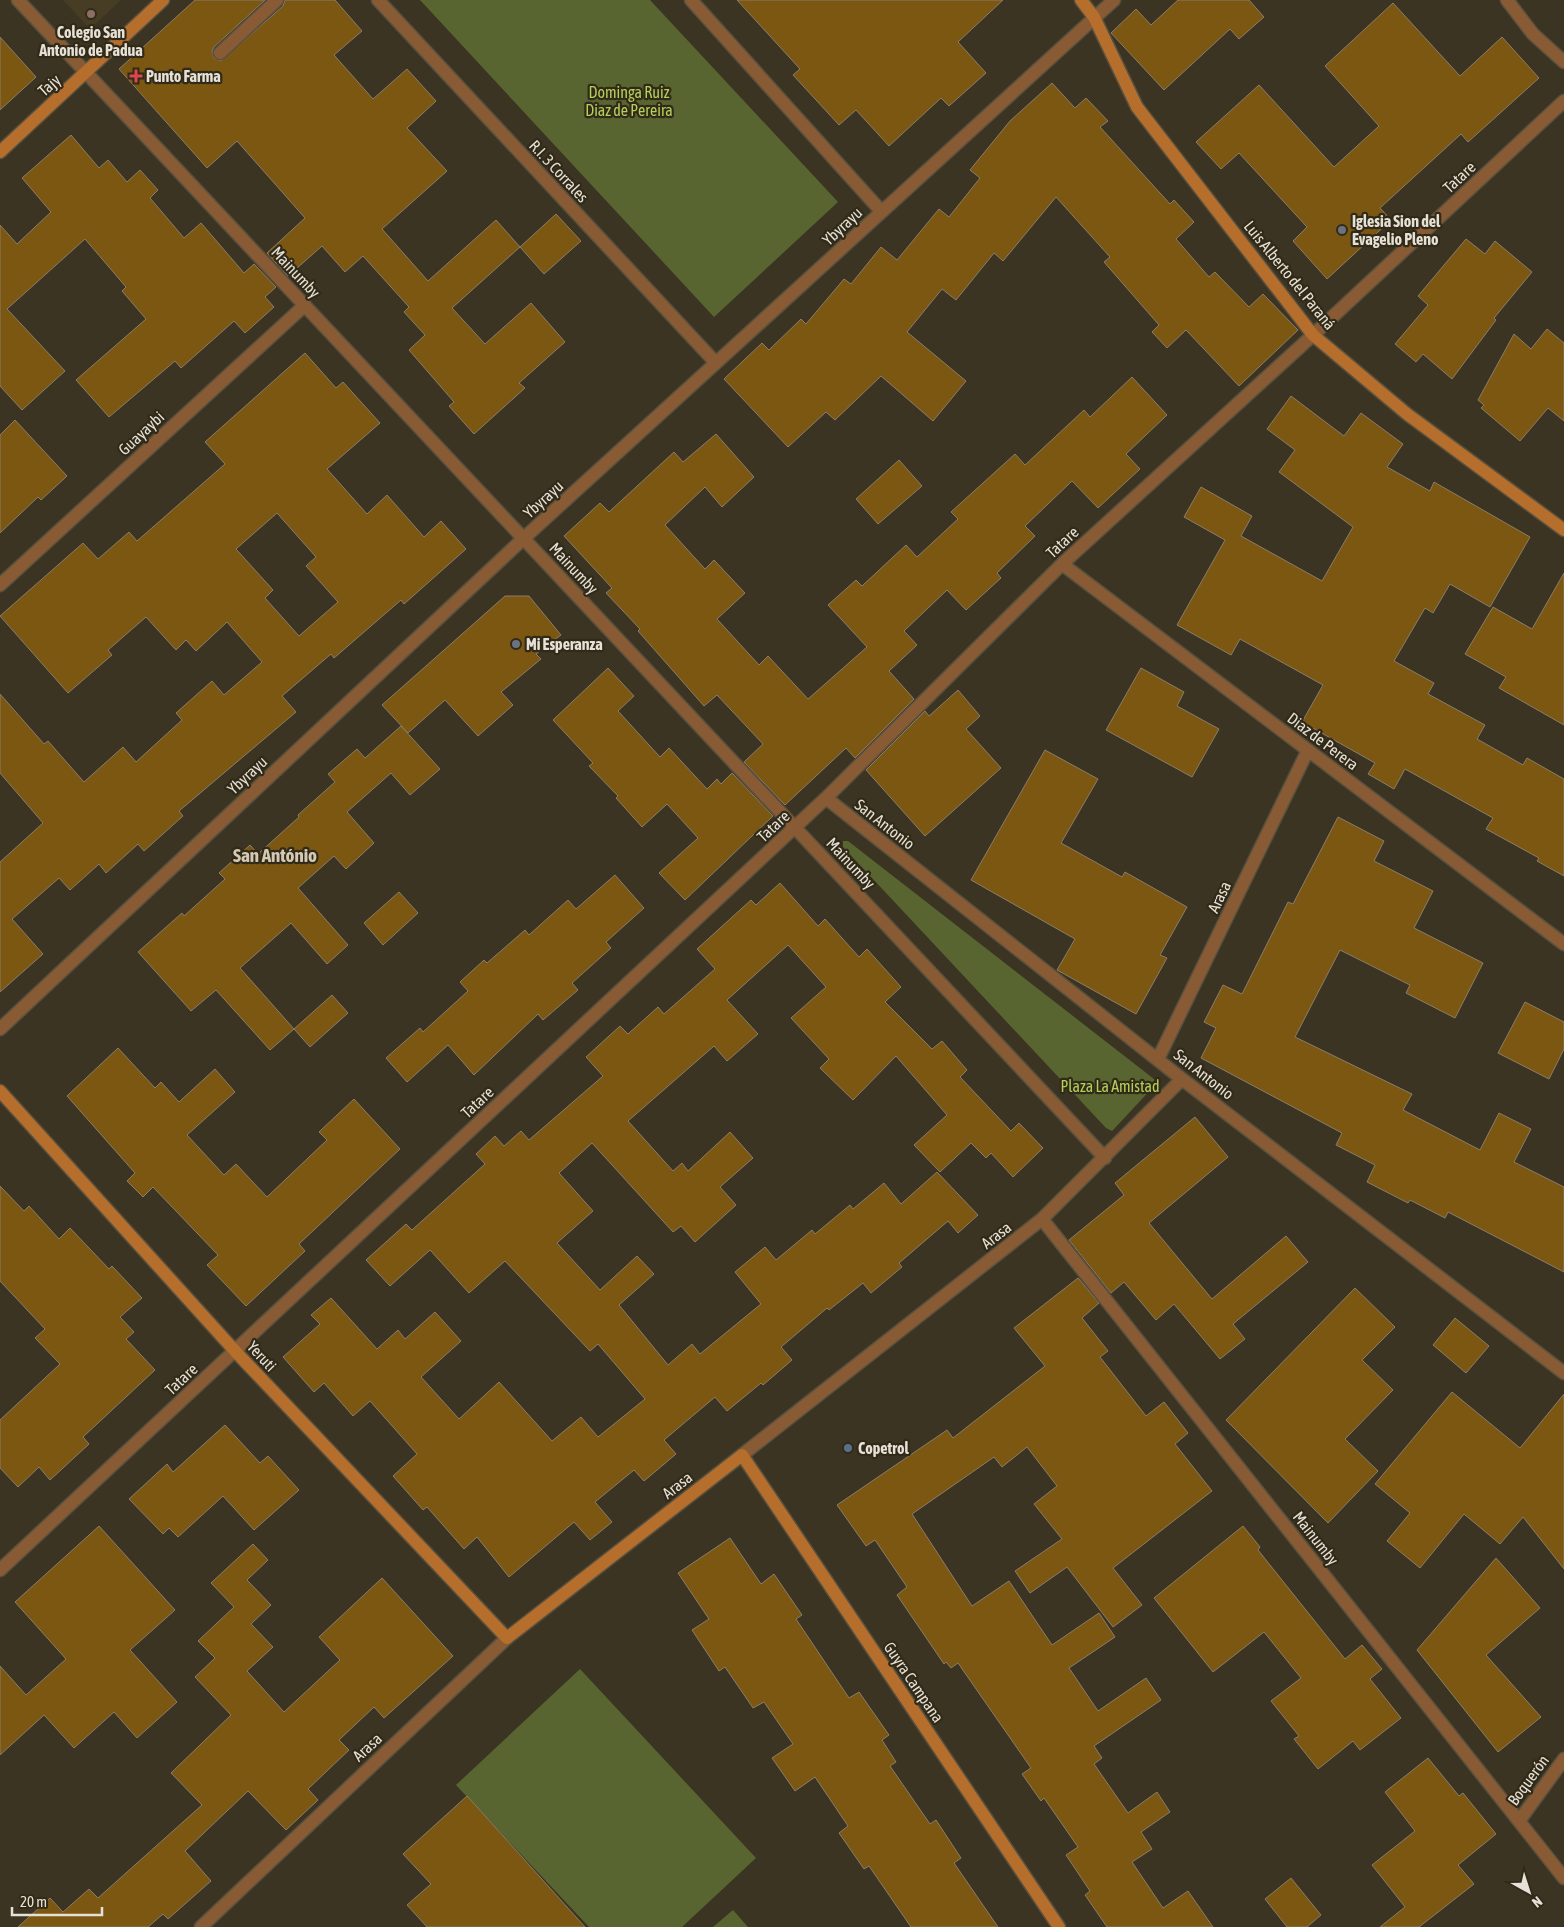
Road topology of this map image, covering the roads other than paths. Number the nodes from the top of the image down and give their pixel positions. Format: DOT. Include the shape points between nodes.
graph roads {
  1 [pos="18,0"];
  2 [pos="163,0"];
  3 [pos="277,0"];
  4 [pos="378,0"];
  5 [pos="691,0"];
  6 [pos="1081,0"];
  7 [pos="1114,0"];
  8 [pos="1507,0"];
  9 [pos="1094,17"];
  10 [pos="220,53"];
  11 [pos="1564,62"];
  12 [pos="87,73"];
  13 [pos="1564,101"];
  14 [pos="0,152"];
  15 [pos="881,212"];
  16 [pos="305,305"];
  17 [pos="1313,335"];
  18 [pos="716,364"];
  19 [pos="1564,530"];
  20 [pos="524,538"];
  21 [pos="1062,564"];
  22 [pos="0,585"];
  23 [pos="1308,750"];
  24 [pos="826,798"];
  25 [pos="795,827"];
  26 [pos="1564,944"];
  27 [pos="0,1029"];
  28 [pos="1158,1059"];
  29 [pos="1182,1079"];
  30 [pos="0,1091"];
  31 [pos="1105,1158"];
  32 [pos="1042,1219"];
  33 [pos="235,1351"];
  34 [pos="1564,1373"];
  35 [pos="742,1456"];
  36 [pos="0,1570"];
  37 [pos="507,1638"];
  38 [pos="1564,1759"];
  39 [pos="1519,1821"];
  40 [pos="1564,1878"];
  41 [pos="201,1927"];
  42 [pos="1058,1927"];
  1 -- 12 [label="street, Mainumby"];
  2 -- 12 [label="street, Tajy"];
  3 -- 10 [label="street"];
  4 -- 18 [label="street, R.I. 3 Corrales"];
  5 -- 15 [label="street"];
  6 -- 9 [label="street, Luis Alberto del Paraná"];
  7 -- 9 [label="street, Ybyrayu"];
  8 -- 11 [label="street" via="1533,34"];
  9 -- 15 [label="street, Ybyrayu"];
  9 -- 17 [label="street, Luis Alberto del Paraná" via="1137,107"];
  12 -- 14 [label="street, Tajy"];
  12 -- 16 [label="street, Mainumby"];
  13 -- 17 [label="street, Tatare"];
  15 -- 18 [label="street, Ybyrayu"];
  16 -- 20 [label="street, Mainumby"];
  16 -- 22 [label="street, Guayaybi"];
  17 -- 19 [label="street, Luis Alberto del Paraná" via="1407,414"];
  17 -- 21 [label="street, Tatare"];
  18 -- 20 [label="street, Ybyrayu"];
  20 -- 25 [label="street, Mainumby"];
  20 -- 27 [label="street, Ybyrayu"];
  21 -- 23 [label="street, Diaz de Perera"];
  21 -- 24 [label="street, Tatare"];
  23 -- 26 [label="street, Diaz de Perera"];
  23 -- 28 [label="street, Arasa"];
  24 -- 25 [label="street, Tatare"];
  24 -- 28 [label="street, San Antonio"];
  25 -- 31 [label="street, Mainumby"];
  25 -- 33 [label="street, Tatare"];
  28 -- 29 [label="street, San Antonio"];
  29 -- 31 [label="street, Arasa"];
  29 -- 34 [label="street, San Antonio"];
  30 -- 33 [label="street, Yeruti"];
  31 -- 32 [label="street, Arasa"];
  32 -- 35 [label="street, Arasa"];
  32 -- 39 [label="street, Mainumby"];
  33 -- 36 [label="street, Tatare"];
  33 -- 37 [label="street, Yeruti"];
  35 -- 37 [label="street, Arasa"];
  35 -- 42 [label="street, Guyra Campana"];
  37 -- 41 [label="street, Arasa"];
  38 -- 39 [label="street, Boquerón"];
  39 -- 40 [label="street, Mainumby"];
}
